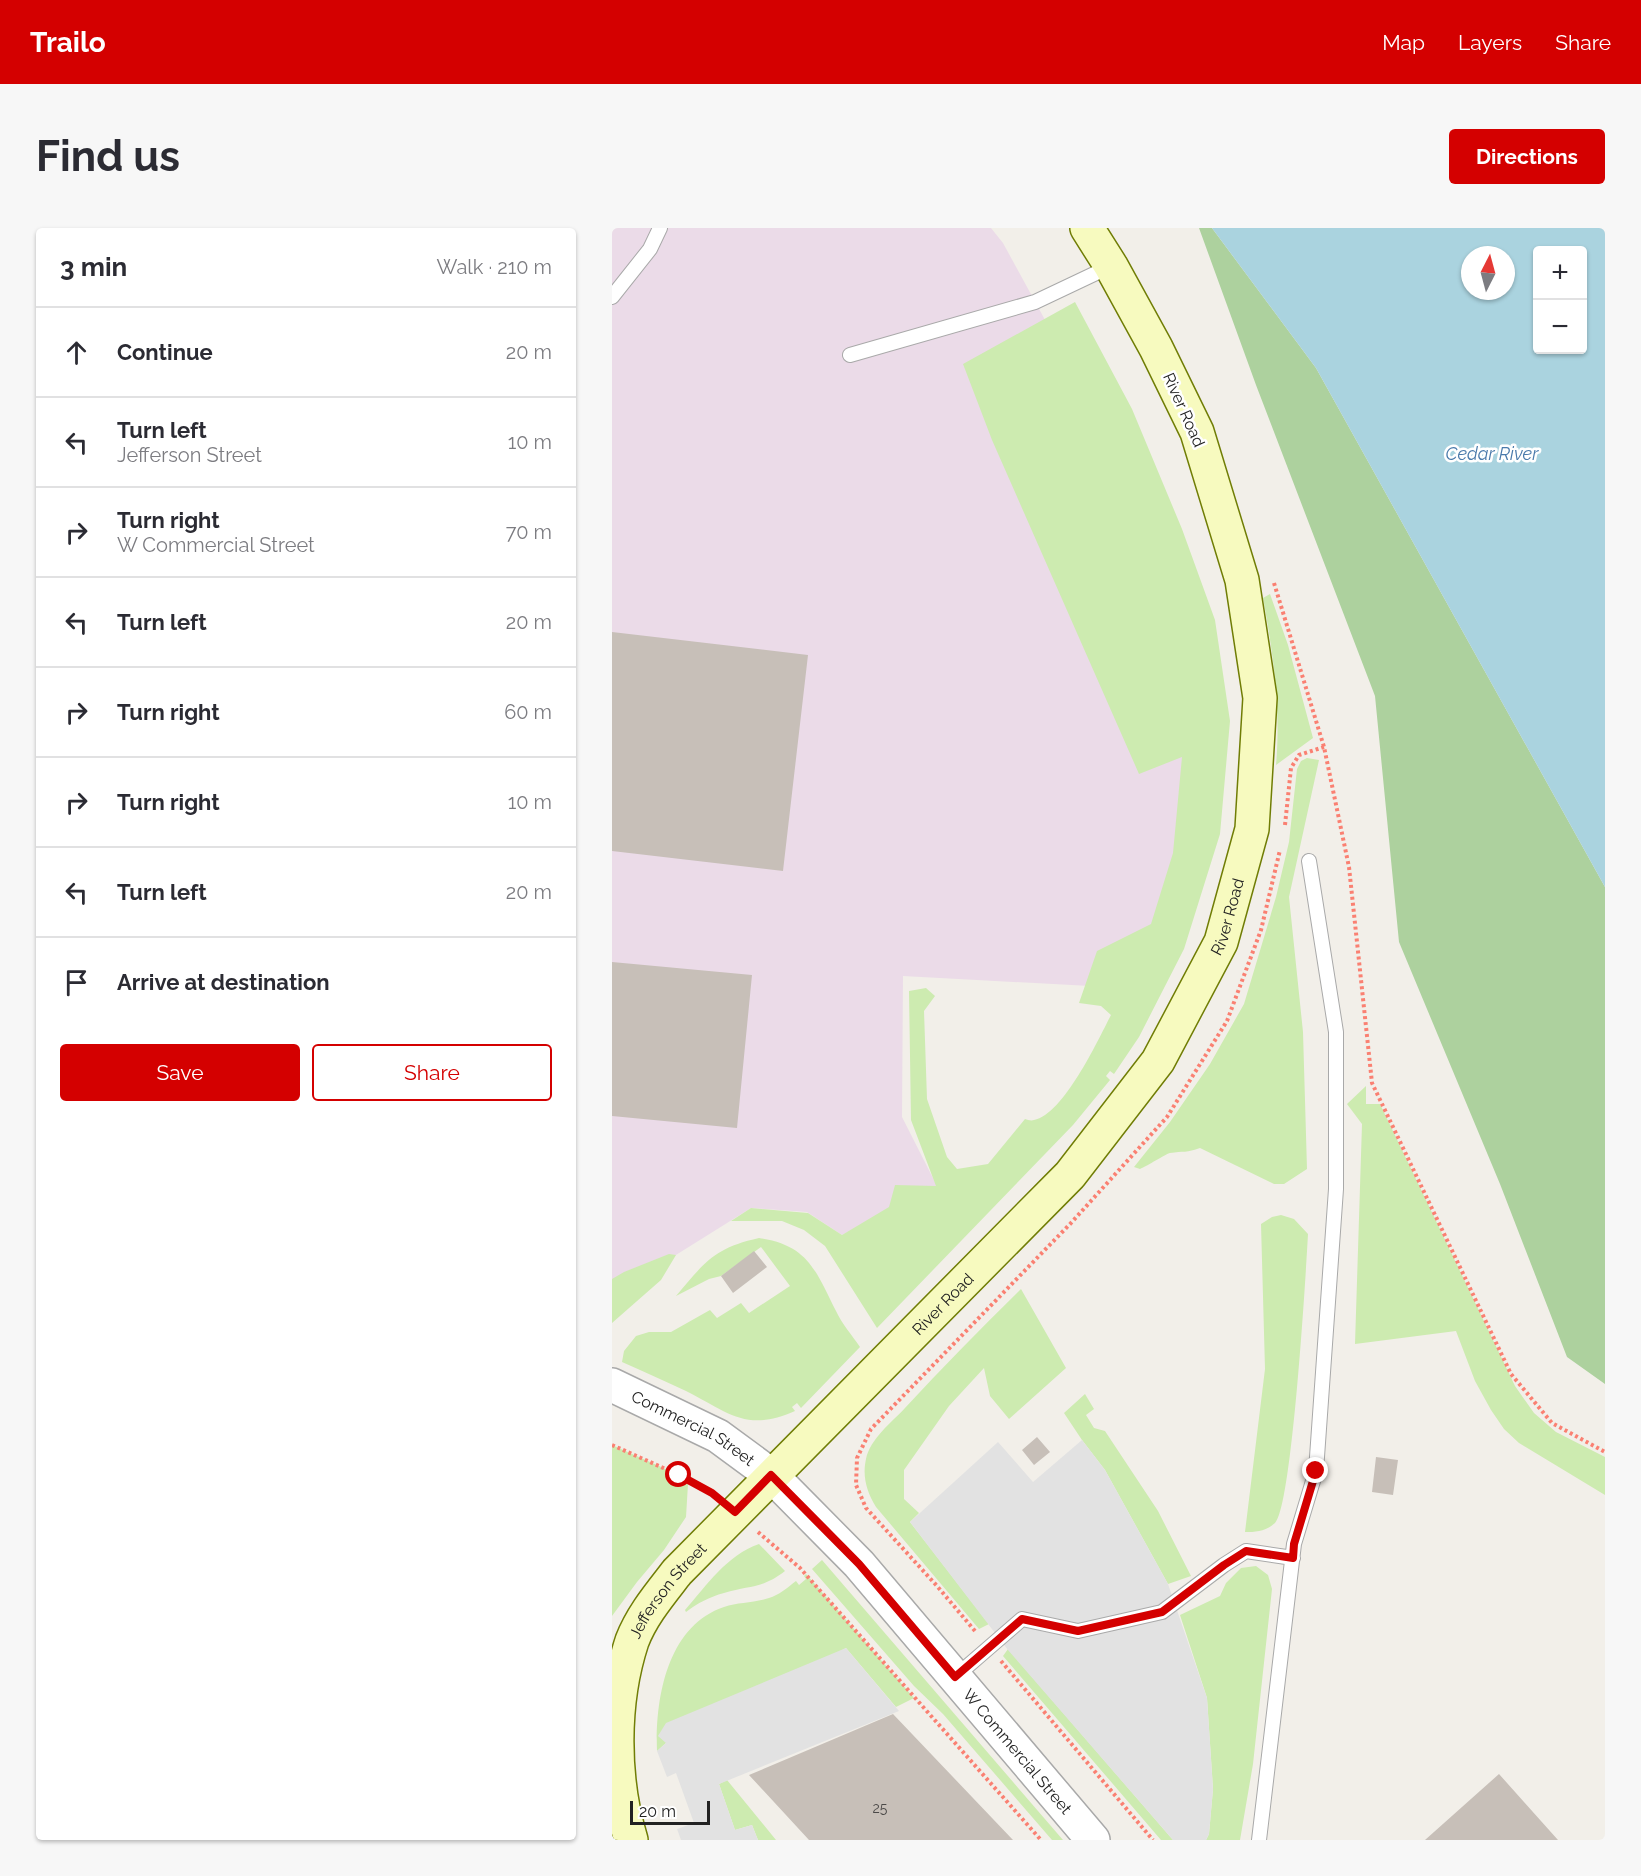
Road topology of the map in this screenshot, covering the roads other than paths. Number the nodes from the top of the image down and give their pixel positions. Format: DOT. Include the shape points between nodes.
graph roads {
  1 [pos="660,228"];
  2 [pos="1087,228"];
  3 [pos="1111,266"];
  4 [pos="612,297"];
  5 [pos="850,355"];
  6 [pos="1309,861"];
  7 [pos="612,1385"];
  8 [pos="771,1475"];
  9 [pos="1293,1558"];
  10 [pos="619,1658"];
  11 [pos="955,1677"];
  12 [pos="624,1836"];
  13 [pos="1093,1840"];
  14 [pos="1259,1840"];
  1 -- 4 [label="lane" via="650,249"];
  2 -- 3 [label="main road, River Road"];
  3 -- 5 [label="lane" via="1035,302"];
  3 -- 8 [label="main road, River Road" via="1197,432 1242,580 1260,698 1252,829 1221,942 1158,1061 1070,1175"];
  6 -- 9 [label="lane" via="1336,1032 1336,1189 1316,1471"];
  7 -- 8 [label="street, Commercial Street" via="718,1436"];
  8 -- 10 [label="main road, Jefferson Street" via="677,1572 649,1608"];
  8 -- 11 [label="street, W Commercial Street" via="859,1564"];
  9 -- 11 [label="lane" via="1246,1551 1162,1612 1078,1631 1022,1619"];
  9 -- 14 [label="lane"];
  10 -- 12 [label="main road, Jefferson Street" via="616,1714"];
  11 -- 13 [label="street, W Commercial Street"];
}
